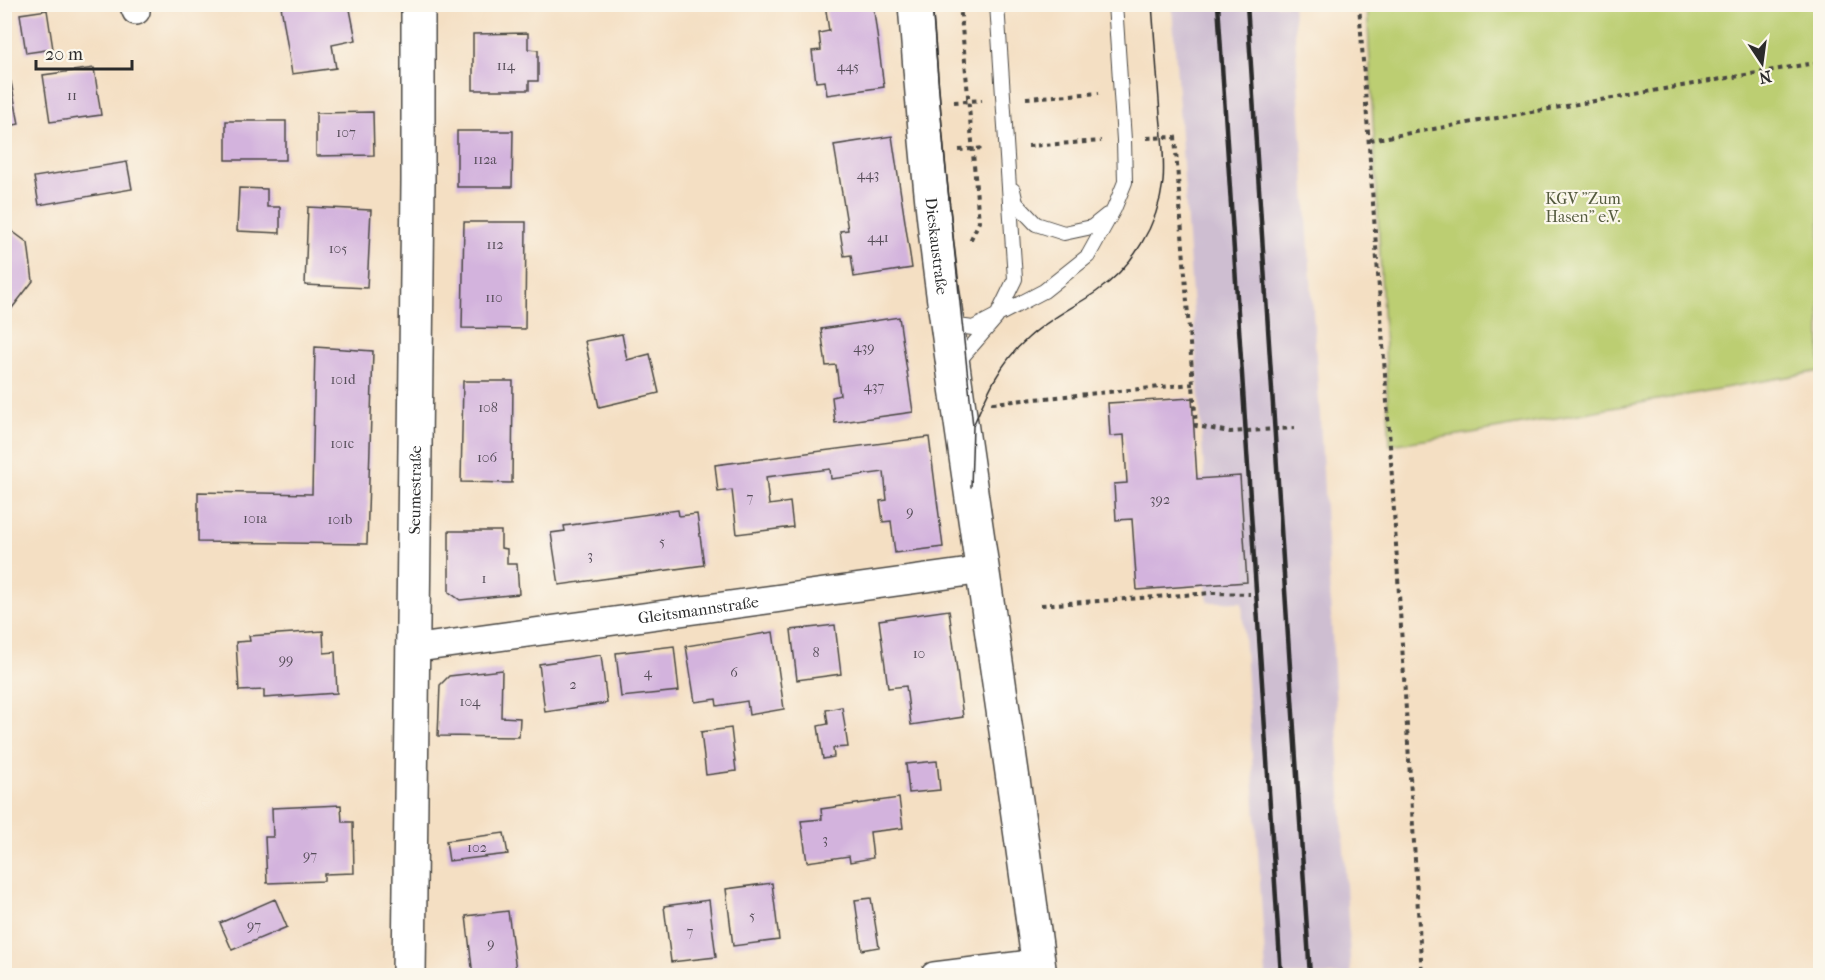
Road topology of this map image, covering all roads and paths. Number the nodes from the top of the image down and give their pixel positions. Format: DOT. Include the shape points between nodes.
graph roads {
  1 [pos="418,4"];
  2 [pos="915,4"];
  3 [pos="960,4"];
  4 [pos="997,4"];
  5 [pos="1114,4"];
  6 [pos="1359,4"];
  7 [pos="1821,62"];
  8 [pos="1101,93"];
  9 [pos="1024,98"];
  10 [pos="1146,138"];
  11 [pos="1370,140"];
  12 [pos="1104,141"];
  13 [pos="1027,146"];
  14 [pos="991,148"];
  15 [pos="973,149"];
  16 [pos="952,150"];
  17 [pos="974,161"];
  18 [pos="1008,177"];
  19 [pos="1114,209"];
  20 [pos="945,310"];
  21 [pos="996,318"];
  22 [pos="953,368"];
  23 [pos="1193,384"];
  24 [pos="993,403"];
  25 [pos="1295,428"];
  26 [pos="984,570"];
  27 [pos="1250,594"];
  28 [pos="1041,605"];
  29 [pos="411,649"];
  30 [pos="1039,969"];
  31 [pos="409,975"];
  32 [pos="934,975"];
  33 [pos="1422,975"];
  1 -- 29 [label="main road, Seumestraße"];
  2 -- 20 [label="main road, Dieskaustraße" via="923,118"];
  3 -- 15 [label="path"];
  4 -- 18 [label="lane"];
  5 -- 19 [label="lane" via="1125,182"];
  6 -- 11 [label="path"];
  7 -- 11 [label="path"];
  8 -- 9 [label="path"];
  10 -- 23 [label="path" via="1175,137"];
  11 -- 33 [label="path"];
  12 -- 13 [label="path"];
  14 -- 15 [label="path"];
  15 -- 16 [label="path"];
  15 -- 17 [label="path"];
  18 -- 19 [label="lane" via="1016,203 1036,224 1055,230 1092,227"];
  18 -- 21 [label="lane" via="1015,279"];
  19 -- 21 [label="lane" via="1088,256 1044,291"];
  20 -- 21 [label="lane" via="963,327 973,328"];
  20 -- 22 [label="main road, Dieskaustraße"];
  21 -- 22 [label="lane"];
  22 -- 26 [label="main road, Dieskaustraße"];
  23 -- 24 [label="path"];
  23 -- 25 [label="path" via="1196,426 1230,432"];
  26 -- 29 [label="street, Gleitsmannstraße"];
  26 -- 30 [label="main road, Dieskaustraße"];
  27 -- 28 [label="path"];
  29 -- 31 [label="main road, Seumestraße"];
  30 -- 32 [label="street"];
}
